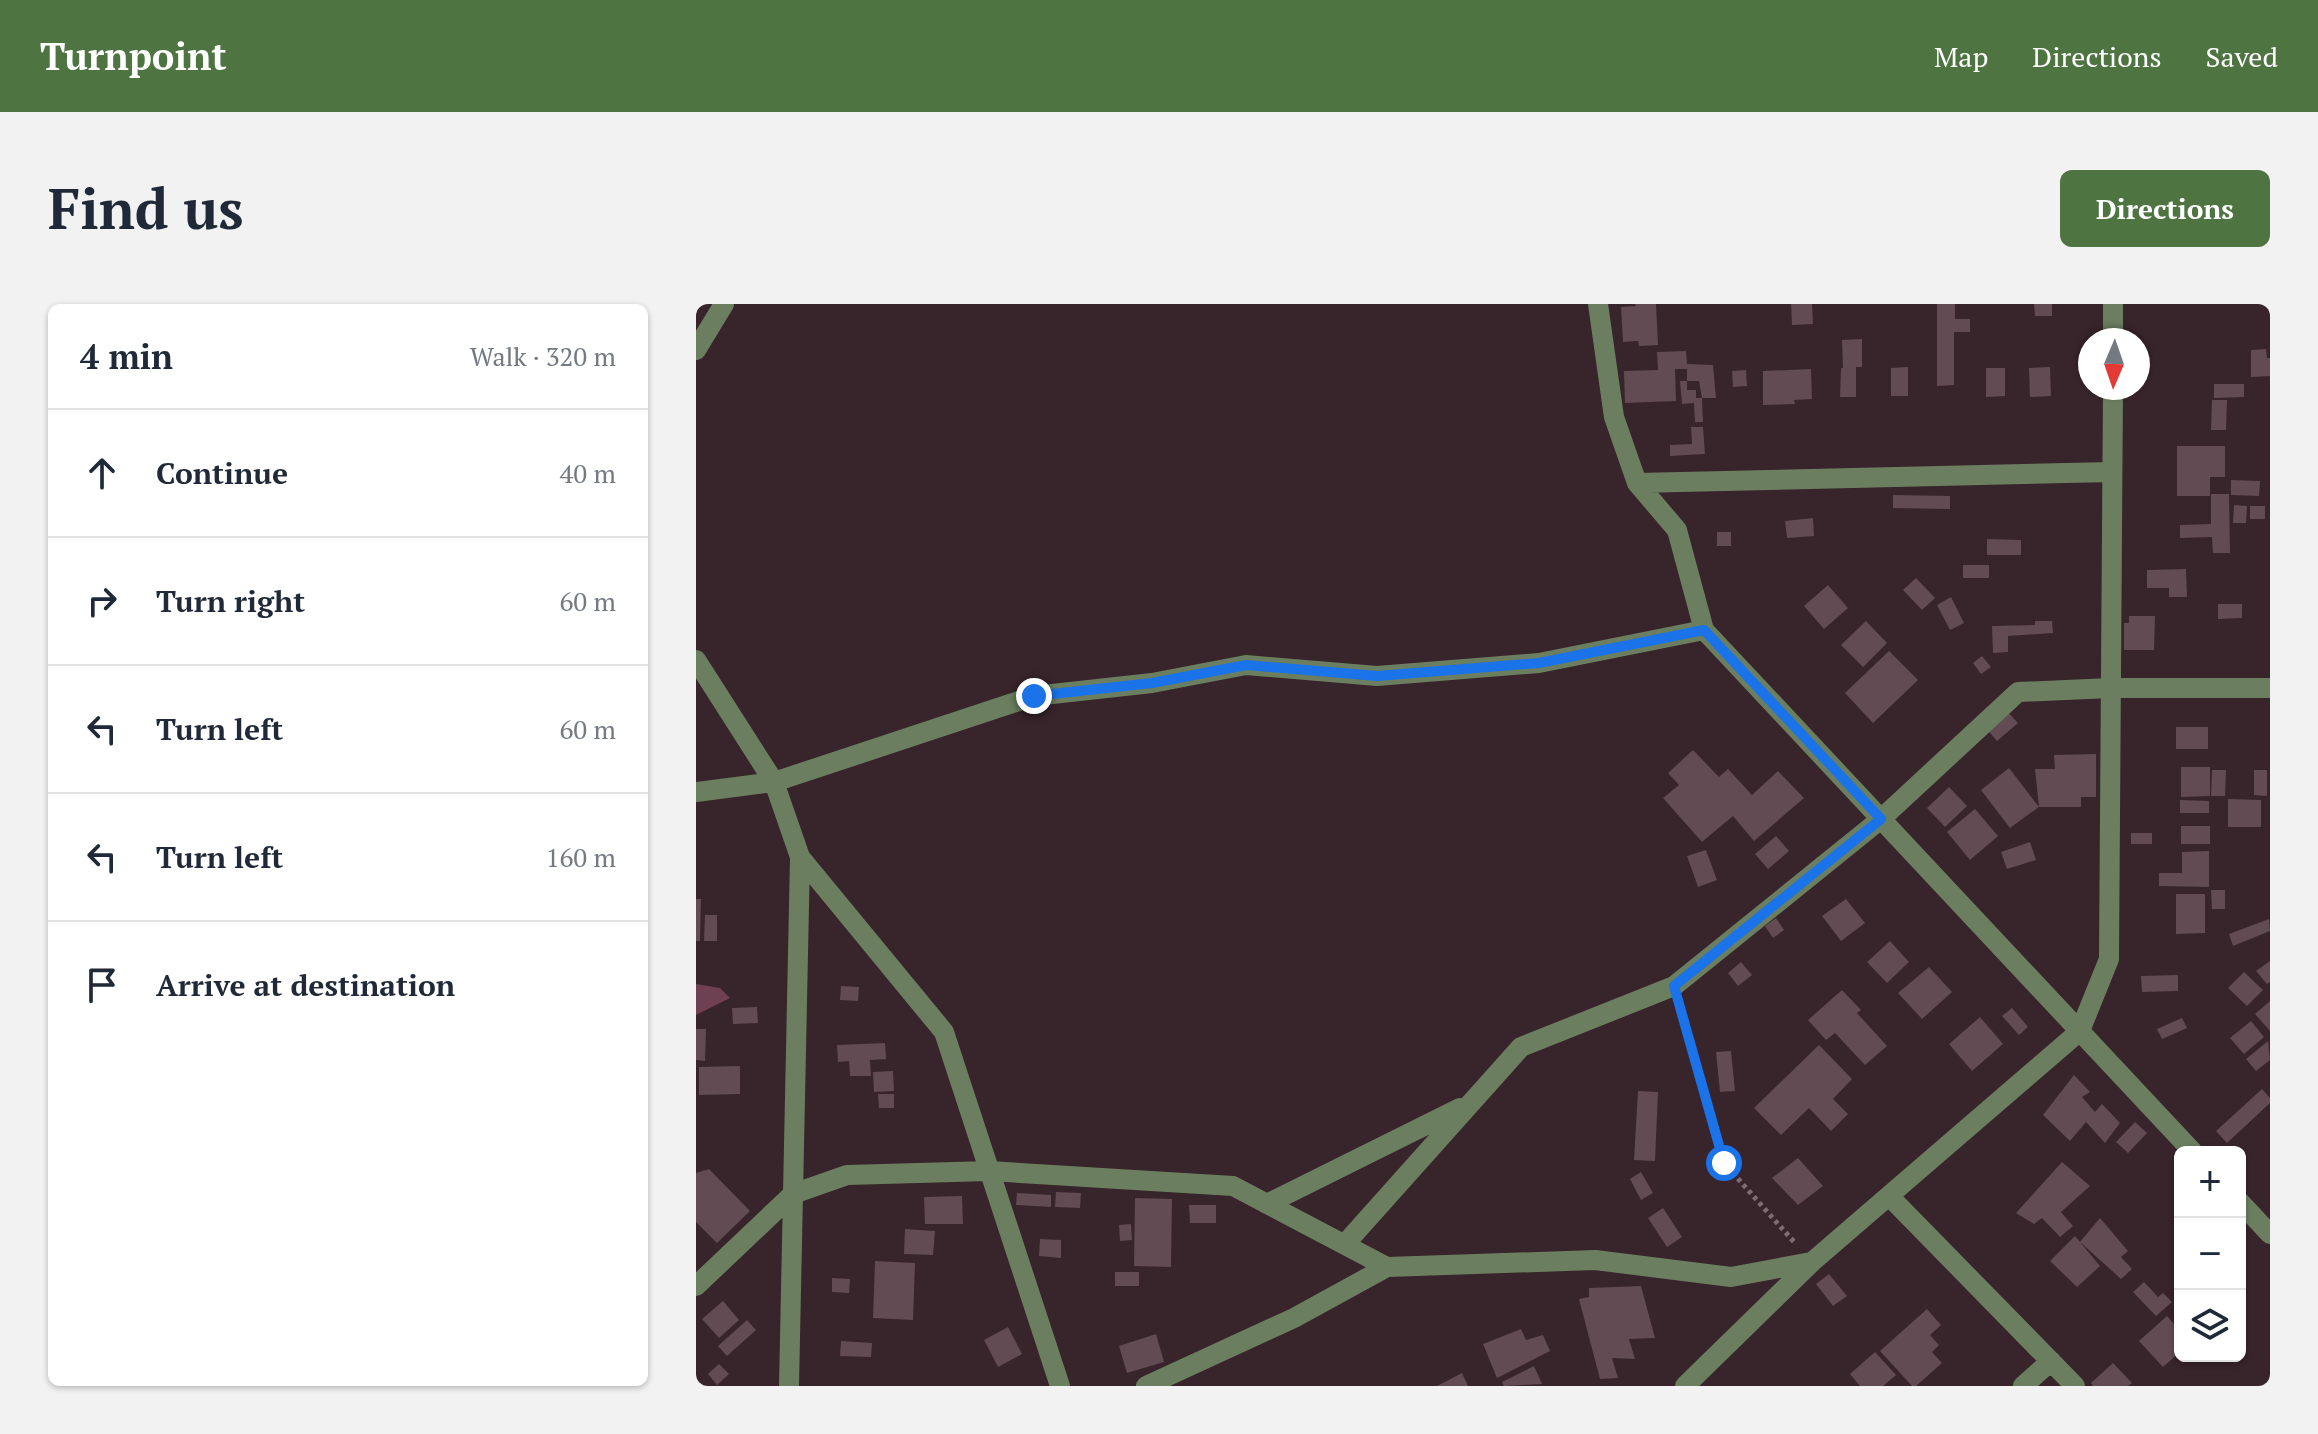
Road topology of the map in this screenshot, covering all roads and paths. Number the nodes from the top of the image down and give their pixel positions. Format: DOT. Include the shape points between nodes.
graph roads {
  1 [pos="724,304"];
  2 [pos="1598,304"];
  3 [pos="2113,304"];
  4 [pos="2113,328"];
  5 [pos="696,350"];
  6 [pos="2113,400"];
  7 [pos="2112,472"];
  8 [pos="1637,483"];
  9 [pos="1704,630"];
  10 [pos="696,660"];
  11 [pos="2111,688"];
  12 [pos="2270,688"];
  13 [pos="774,782"];
  14 [pos="696,792"];
  15 [pos="1881,819"];
  16 [pos="800,857"];
  17 [pos="1674,986"];
  18 [pos="2080,1031"];
  19 [pos="1470,1103"];
  20 [pos="2187,1146"];
  21 [pos="989,1171"];
  22 [pos="793,1194"];
  23 [pos="1889,1196"];
  24 [pos="1267,1204"];
  25 [pos="2246,1208"];
  26 [pos="2270,1234"];
  27 [pos="1345,1244"];
  28 [pos="1812,1262"];
  29 [pos="1387,1267"];
  30 [pos="696,1286"];
  31 [pos="2051,1361"];
  32 [pos="789,1386"];
  33 [pos="1060,1386"];
  34 [pos="1146,1386"];
  35 [pos="1685,1386"];
  36 [pos="2023,1386"];
  37 [pos="2075,1386"];
  1 -- 5 [label="street"];
  2 -- 8 [label="street" via="1614,417"];
  3 -- 4 [label="street"];
  6 -- 7 [label="street"];
  7 -- 8 [label="street"];
  7 -- 11 [label="street"];
  8 -- 9 [label="street" via="1677,530"];
  9 -- 13 [label="street" via="1539,663 1377,676 1246,665 1152,683 1034,696"];
  9 -- 15 [label="street"];
  10 -- 13 [label="street"];
  11 -- 12 [label="street"];
  11 -- 15 [label="street" via="2018,692"];
  11 -- 18 [label="street" via="2109,959"];
  13 -- 14 [label="street"];
  13 -- 16 [label="street"];
  15 -- 17 [label="street"];
  15 -- 18 [label="street"];
  16 -- 21 [label="street" via="944,1032"];
  16 -- 22 [label="street"];
  17 -- 19 [label="street" via="1521,1047"];
  17 -- 28 [label="path" via="1724,1163"];
  18 -- 20 [label="street"];
  18 -- 23 [label="street"];
  19 -- 24 [label="street"];
  19 -- 27 [label="street"];
  21 -- 22 [label="street" via="847,1175"];
  21 -- 24 [label="street" via="1233,1186"];
  21 -- 33 [label="street"];
  22 -- 30 [label="street"];
  22 -- 32 [label="street"];
  23 -- 28 [label="street"];
  23 -- 31 [label="street"];
  24 -- 27 [label="street"];
  25 -- 26 [label="street"];
  27 -- 29 [label="street"];
  28 -- 29 [label="street" via="1731,1277 1595,1260"];
  28 -- 35 [label="street"];
  29 -- 34 [label="street" via="1294,1318"];
  31 -- 36 [label="street"];
  31 -- 37 [label="street"];
}
